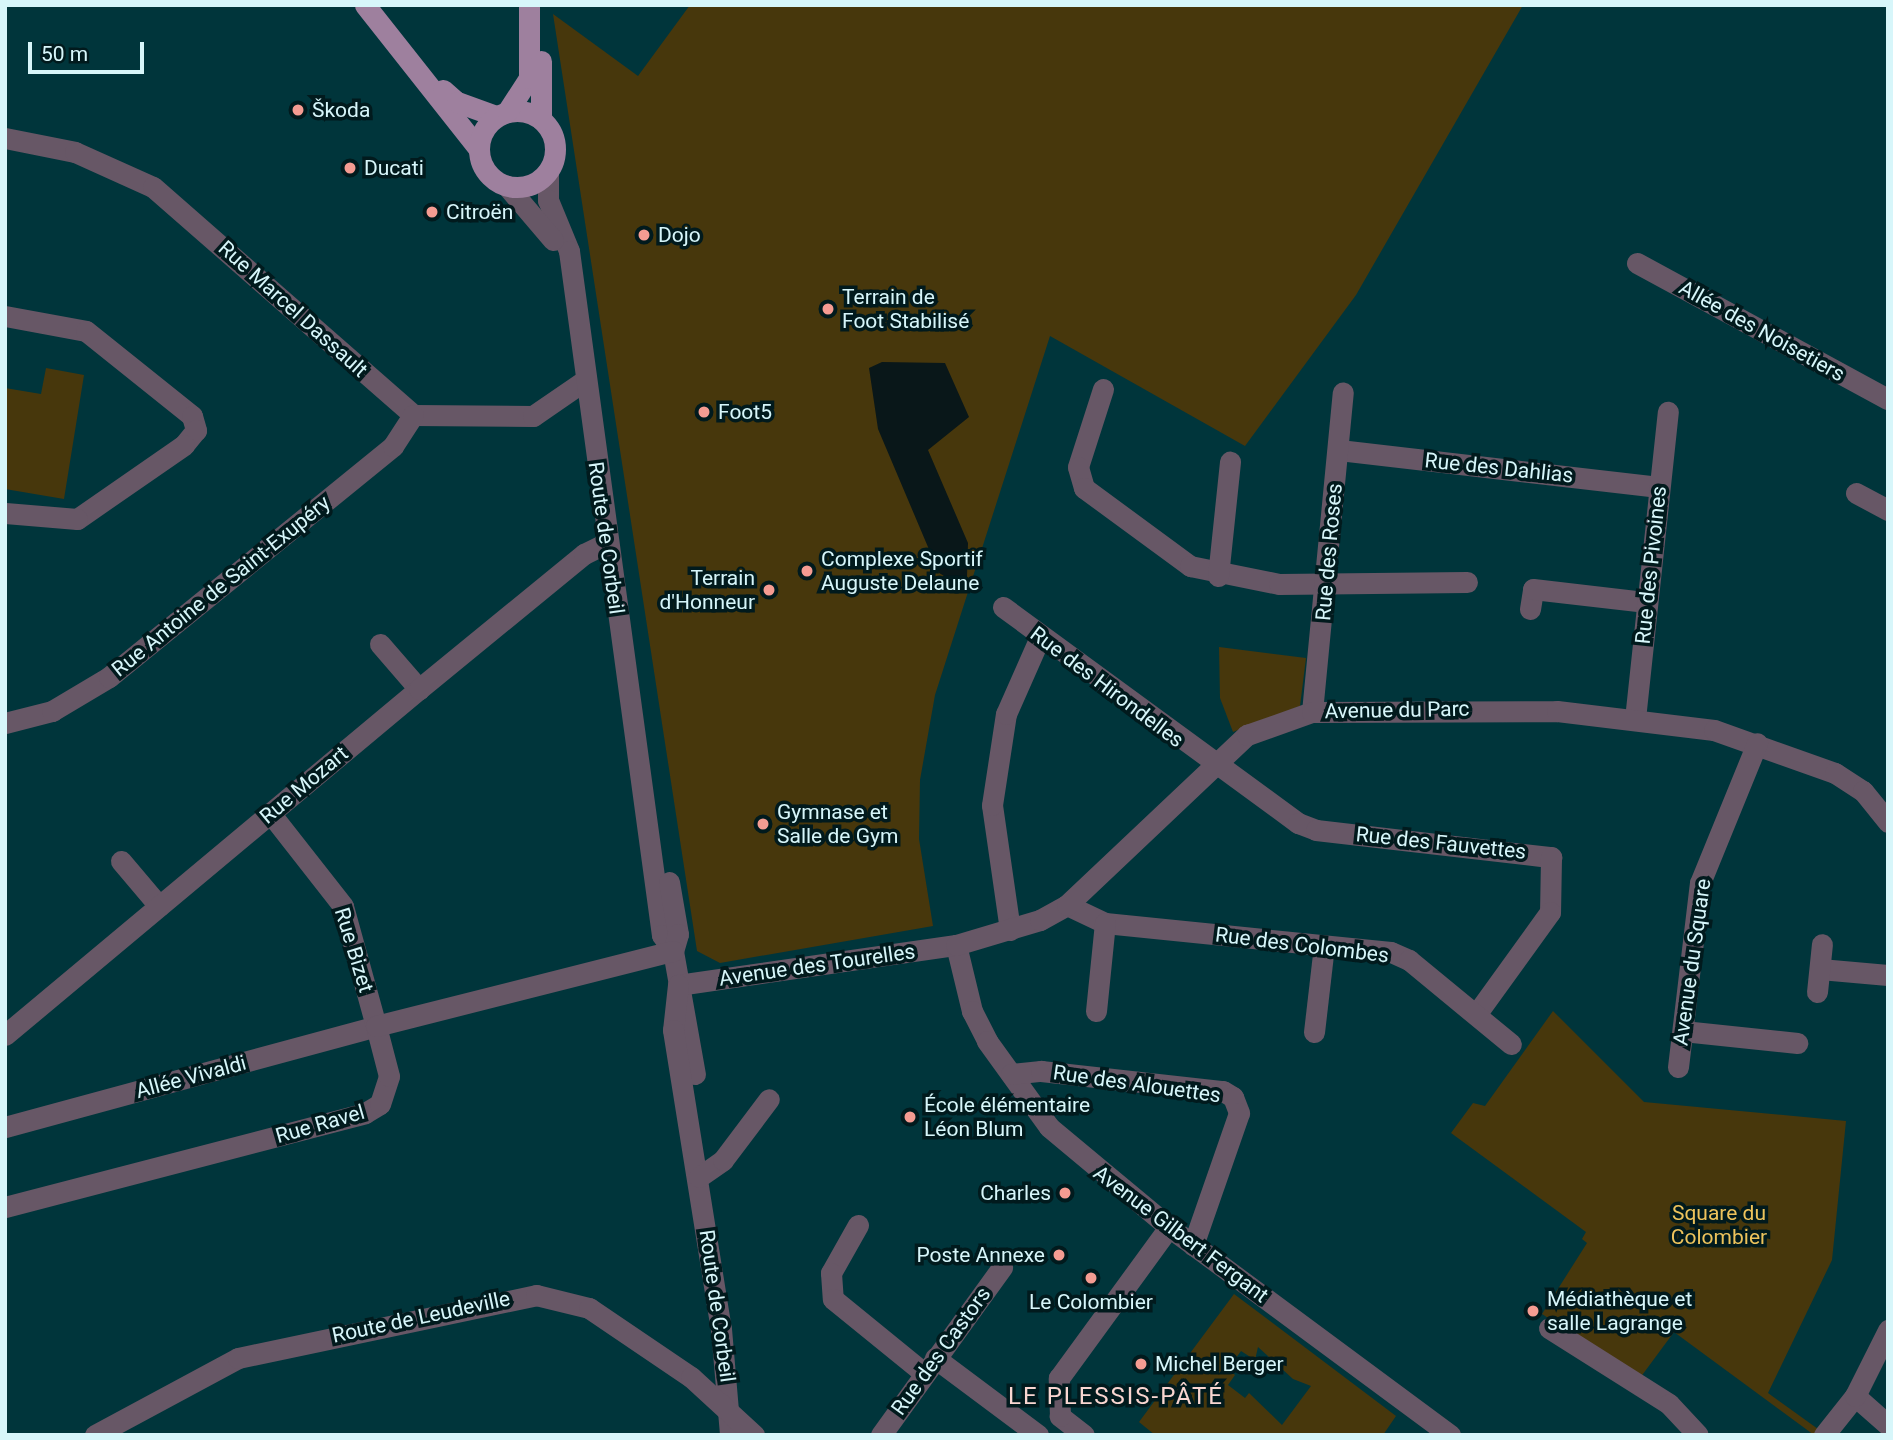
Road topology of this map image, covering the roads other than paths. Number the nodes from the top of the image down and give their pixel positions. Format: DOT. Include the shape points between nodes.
graph roads {
  1 [pos="365,5"];
  2 [pos="530,11"];
  3 [pos="425,74"];
  4 [pos="502,114"];
  5 [pos="541,119"];
  6 [pos="5,138"];
  7 [pos="478,148"];
  8 [pos="548,171"];
  9 [pos="507,186"];
  10 [pos="1637,263"];
  11 [pos="568,277"];
  12 [pos="5,316"];
  13 [pos="584,381"];
  14 [pos="1103,389"];
  15 [pos="1343,392"];
  16 [pos="1888,400"];
  17 [pos="1668,412"];
  18 [pos="413,415"];
  19 [pos="1339,450"];
  20 [pos="1230,462"];
  21 [pos="1659,487"];
  22 [pos="1856,493"];
  23 [pos="1888,510"];
  24 [pos="5,513"];
  25 [pos="607,543"];
  26 [pos="1218,576"];
  27 [pos="1467,582"];
  28 [pos="1327,585"];
  29 [pos="1646,602"];
  30 [pos="1003,607"];
  31 [pos="1531,609"];
  32 [pos="1040,637"];
  33 [pos="380,644"];
  34 [pos="419,689"];
  35 [pos="1312,712"];
  36 [pos="1634,719"];
  37 [pos="5,723"];
  38 [pos="1757,743"];
  39 [pos="1214,762"];
  40 [pos="270,813"];
  41 [pos="1886,815"];
  42 [pos="121,861"];
  43 [pos="1067,905"];
  44 [pos="159,906"];
  45 [pos="1105,923"];
  46 [pos="1010,930"];
  47 [pos="1822,944"];
  48 [pos="956,945"];
  49 [pos="1324,946"];
  50 [pos="673,951"];
  51 [pos="1820,969"];
  52 [pos="1888,975"];
  53 [pos="678,985"];
  54 [pos="1817,992"];
  55 [pos="1096,1011"];
  56 [pos="1478,1013"];
  57 [pos="376,1026"];
  58 [pos="1682,1031"];
  59 [pos="1314,1032"];
  60 [pos="5,1035"];
  61 [pos="1797,1043"];
  62 [pos="1511,1044"];
  63 [pos="1678,1067"];
  64 [pos="1012,1074"];
  65 [pos="769,1099"];
  66 [pos="5,1127"];
  67 [pos="699,1177"];
  68 [pos="5,1208"];
  69 [pos="858,1225"];
  70 [pos="1169,1227"];
  71 [pos="1193,1245"];
  72 [pos="1002,1267"];
  73 [pos="1549,1328"];
  74 [pos="1888,1331"];
  75 [pos="930,1366"];
  76 [pos="1855,1396"];
  77 [pos="732,1413"];
  78 [pos="1888,1425"];
  79 [pos="95,1435"];
  80 [pos="730,1435"];
  81 [pos="754,1435"];
  82 [pos="881,1435"];
  83 [pos="1038,1435"];
  84 [pos="1084,1435"];
  85 [pos="1450,1435"];
  86 [pos="1698,1435"];
  87 [pos="1824,1435"];
  1 -- 3 [label="main road"];
  2 -- 4 [label="main road" via="529,78"];
  2 -- 5 [label="main road" via="541,60"];
  3 -- 4 [label="main road" via="457,102"];
  3 -- 7 [label="main road"];
  4 -- 5 [label="main road"];
  4 -- 7 [label="main road"];
  5 -- 8 [label="main road" via="554,140"];
  6 -- 18 [label="street, Rue Marcel Dassault" via="75,152 153,187"];
  7 -- 9 [label="main road" via="486,172"];
  8 -- 9 [label="main road" via="530,185"];
  8 -- 11 [label="street, Route de Corbeil" via="548,200 566,234"];
  9 -- 11 [label="street, Route de Corbeil" via="542,221"];
  10 -- 16 [label="street, Allée des Noisetiers"];
  11 -- 13 [label="street, Route de Corbeil"];
  12 -- 24 [label="street" via="86,331 192,416 196,430 184,445 77,519"];
  13 -- 18 [label="street" via="533,416"];
  13 -- 25 [label="street, Route de Corbeil"];
  14 -- 26 [label="street" via="1078,467 1084,488 1189,566"];
  15 -- 19 [label="street, Rue des Roses"];
  17 -- 21 [label="street, Rue des Pivoines"];
  18 -- 37 [label="street, Rue Antoine de Saint-Exupéry" via="393,446 109,677 52,711"];
  19 -- 21 [label="street, Rue des Dahlias"];
  19 -- 28 [label="street, Rue des Roses"];
  20 -- 26 [label="street"];
  21 -- 29 [label="street, Rue des Pivoines"];
  22 -- 23 [label="street"];
  25 -- 34 [label="street, Rue Mozart" via="584,554"];
  25 -- 50 [label="street, Route de Corbeil" via="644,799 667,867 678,934"];
  26 -- 28 [label="street"];
  27 -- 28 [label="street"];
  28 -- 35 [label="street, Rue des Roses"];
  29 -- 31 [label="street" via="1532,589"];
  29 -- 36 [label="street, Rue des Pivoines"];
  30 -- 32 [label="street, Rue des Hirondelles"];
  32 -- 39 [label="street, Rue des Hirondelles"];
  32 -- 46 [label="street" via="1006,714 992,805"];
  33 -- 34 [label="street"];
  34 -- 40 [label="street, Rue Mozart"];
  35 -- 36 [label="street, Avenue du Parc" via="1466,707"];
  35 -- 39 [label="street, Avenue du Parc" via="1247,735"];
  36 -- 38 [label="street, Avenue du Parc"];
  38 -- 41 [label="street, Avenue du Parc" via="1835,773"];
  38 -- 58 [label="street, Avenue du Square" via="1700,883"];
  39 -- 43 [label="street, Avenue du Parc"];
  39 -- 56 [label="street, Rue des Fauvettes" via="1316,831 1551,857 1549,912"];
  40 -- 44 [label="street, Rue Mozart"];
  40 -- 57 [label="street, Rue Bizet" via="342,906"];
  42 -- 44 [label="street"];
  43 -- 45 [label="street, Rue des Colombes"];
  43 -- 46 [label="street, Avenue du Parc"];
  44 -- 60 [label="street, Rue Mozart"];
  45 -- 49 [label="street, Rue des Colombes"];
  45 -- 55 [label="street"];
  46 -- 48 [label="street, Avenue du Parc"];
  47 -- 51 [label="street"];
  48 -- 53 [label="street, Avenue des Tourelles"];
  48 -- 64 [label="street, Avenue Gilbert Fergant" via="972,1011"];
  49 -- 56 [label="street, Rue des Colombes" via="1409,960"];
  49 -- 59 [label="street"];
  50 -- 53 [label="street, Route de Corbeil"];
  50 -- 57 [label="street"];
  51 -- 52 [label="street"];
  51 -- 54 [label="street"];
  53 -- 67 [label="street, Route de Corbeil" via="673,1030"];
  56 -- 62 [label="street, Rue des Colombes"];
  57 -- 66 [label="street, Allée Vivaldi"];
  57 -- 68 [label="street, Rue Ravel" via="389,1076 380,1104 365,1113"];
  58 -- 61 [label="street"];
  58 -- 63 [label="street, Avenue du Square"];
  64 -- 70 [label="street, Avenue Gilbert Fergant" via="1063,1140"];
  64 -- 71 [label="street, Rue des Alouettes" via="1041,1071 1223,1091 1233,1097 1239,1113"];
  65 -- 67 [label="street" via="723,1160"];
  67 -- 77 [label="street, Route de Corbeil"];
  69 -- 75 [label="street" via="831,1273 833,1298"];
  70 -- 71 [label="street, Avenue Gilbert Fergant"];
  70 -- 84 [label="street" via="1059,1378 1060,1416"];
  71 -- 85 [label="street, Avenue Gilbert Fergant"];
  72 -- 75 [label="street, Rue des Castors"];
  73 -- 86 [label="street" via="1669,1404"];
  74 -- 76 [label="street"];
  75 -- 82 [label="street, Rue des Castors"];
  75 -- 83 [label="street"];
  76 -- 78 [label="street"];
  76 -- 87 [label="street"];
  77 -- 79 [label="street, Route de Leudeville" via="589,1308 536,1295 238,1359"];
  77 -- 80 [label="street, Route de Corbeil"];
  77 -- 81 [label="street, Route de Leudeville"];
}
